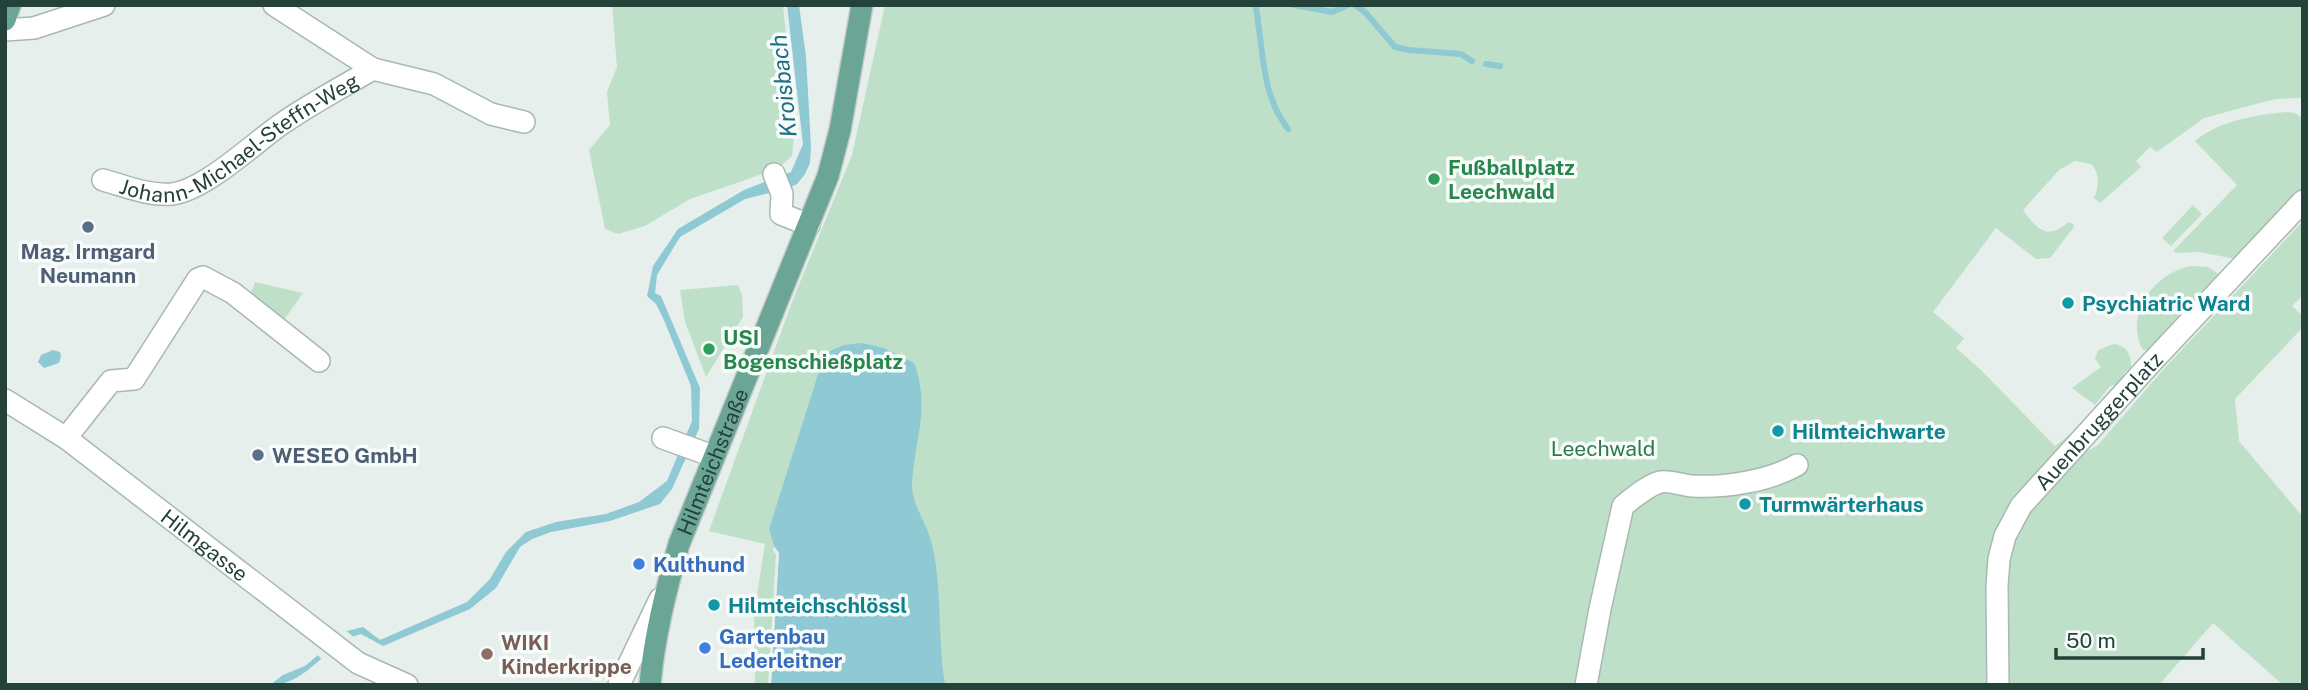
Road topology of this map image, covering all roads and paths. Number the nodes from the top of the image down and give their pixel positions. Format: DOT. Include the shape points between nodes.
graph roads {
  1 [pos="10,5"];
  2 [pos="104,5"];
  3 [pos="274,5"];
  4 [pos="862,5"];
  5 [pos="875,5"];
  6 [pos="5,20"];
  7 [pos="5,30"];
  8 [pos="856,44"];
  9 [pos="373,69"];
  10 [pos="524,122"];
  11 [pos="103,180"];
  12 [pos="778,184"];
  13 [pos="2303,201"];
  14 [pos="810,225"];
  15 [pos="319,361"];
  16 [pos="5,400"];
  17 [pos="66,438"];
  18 [pos="663,438"];
  19 [pos="703,453"];
  20 [pos="1797,465"];
  21 [pos="667,585"];
  22 [pos="407,685"];
  23 [pos="620,685"];
  24 [pos="631,685"];
  25 [pos="650,685"];
  26 [pos="1586,685"];
  27 [pos="1998,685"];
  1 -- 6 [label="main road"];
  2 -- 7 [label="street" via="34,29"];
  3 -- 9 [label="street, Johann-Michael-Steffn-Weg"];
  4 -- 8 [label="main road, Hilmteichstraße"];
  5 -- 8 [label="main road, Hilmteichstraße"];
  8 -- 14 [label="main road, Hilmteichstraße" via="835,154"];
  9 -- 10 [label="street, Johann-Michael-Steffn-Weg" via="434,84 491,114"];
  9 -- 11 [label="street, Johann-Michael-Steffn-Weg" via="281,124 201,182 173,194 143,192"];
  12 -- 14 [label="street" via="780,214"];
  13 -- 27 [label="street, Auenbruggerplatz" via="2021,506 1999,559"];
  14 -- 19 [label="main road, Hilmteichstraße"];
  15 -- 17 [label="street" via="233,293 203,277 134,379 111,381"];
  16 -- 17 [label="street, Hilmgasse"];
  17 -- 22 [label="street, Hilmgasse" via="358,663"];
  18 -- 19 [label="street"];
  19 -- 21 [label="main road, Hilmteichstraße"];
  20 -- 26 [label="street" via="1734,485 1661,481 1623,506"];
  21 -- 23 [label="street"];
  21 -- 24 [label="street"];
  21 -- 25 [label="main road, Hilmteichstraße"];
}
